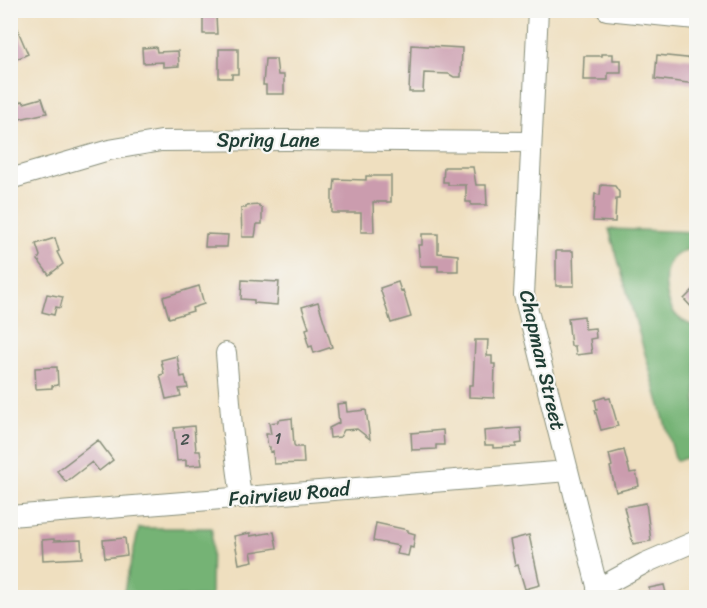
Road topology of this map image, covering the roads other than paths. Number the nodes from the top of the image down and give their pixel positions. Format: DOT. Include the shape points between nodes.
graph roads {
  1 [pos="538,10"];
  2 [pos="607,10"];
  3 [pos="696,19"];
  4 [pos="531,142"];
  5 [pos="10,179"];
  6 [pos="226,353"];
  7 [pos="568,471"];
  8 [pos="241,498"];
  9 [pos="10,516"];
  10 [pos="696,541"];
  11 [pos="599,593"];
  1 -- 4 [label="street, Chapman Street"];
  2 -- 3 [label="street"];
  4 -- 5 [label="street, Spring Lane" via="161,141 109,150"];
  4 -- 7 [label="street, Chapman Street" via="524,295"];
  6 -- 8 [label="street"];
  7 -- 8 [label="street, Fairview Road"];
  7 -- 11 [label="street, Chapman Street"];
  8 -- 9 [label="street, Fairview Road"];
  10 -- 11 [label="street" via="645,563"];
}
